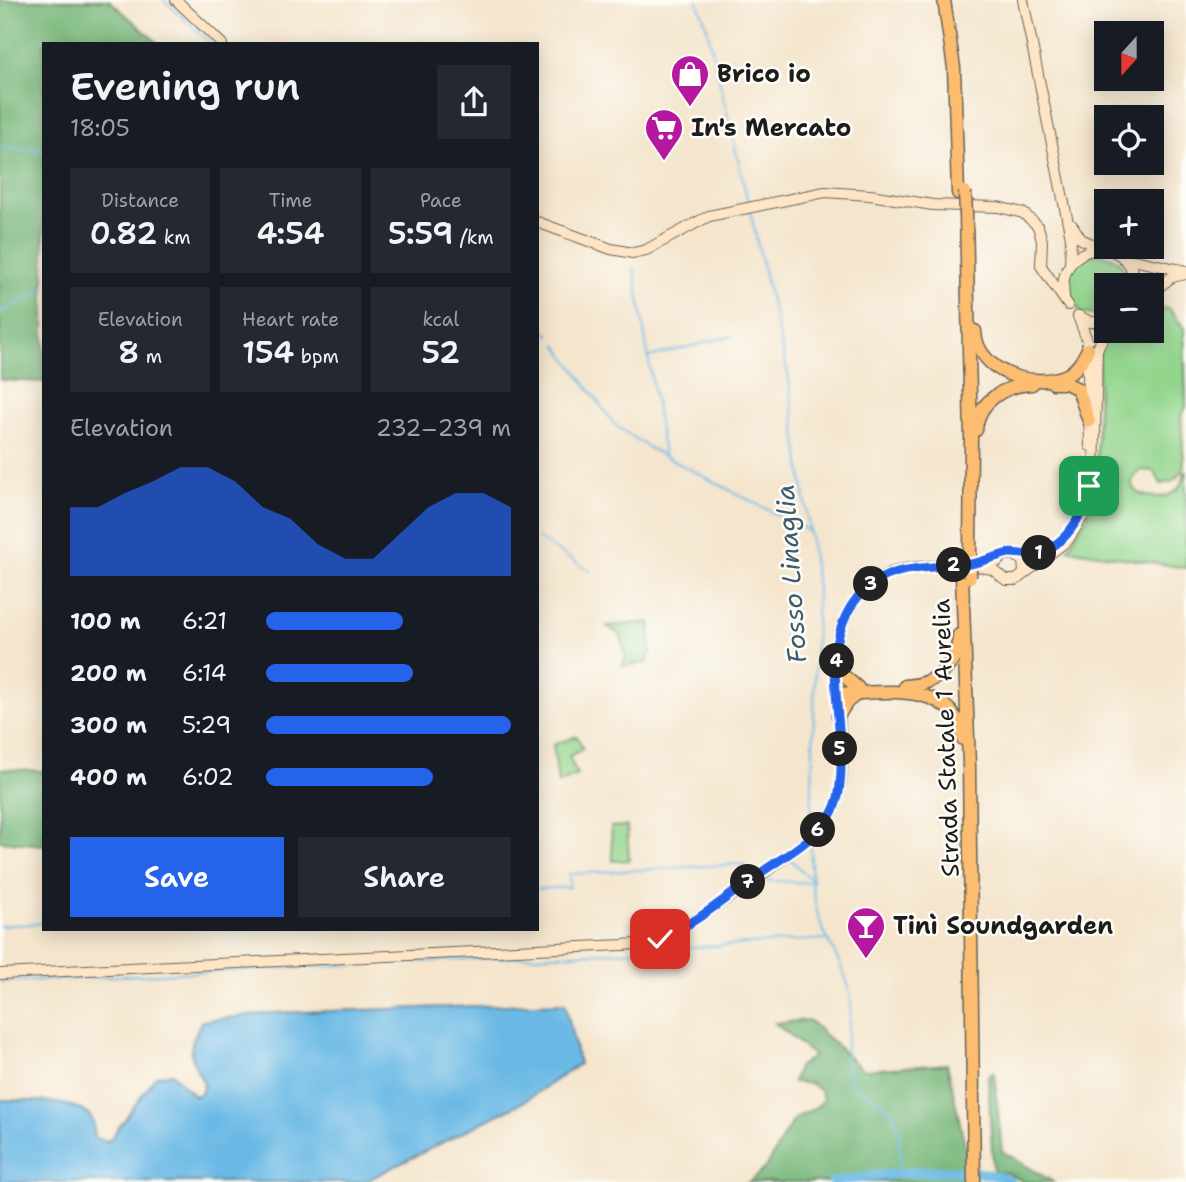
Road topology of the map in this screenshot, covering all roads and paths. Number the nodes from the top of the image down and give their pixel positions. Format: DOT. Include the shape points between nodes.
graph roads {
  1 [pos="176,0"];
  2 [pos="944,0"];
  3 [pos="951,0"];
  4 [pos="1023,0"];
  5 [pos="220,42"];
  6 [pos="962,192"];
  7 [pos="1065,207"];
  8 [pos="962,215"];
  9 [pos="539,223"];
  10 [pos="1094,244"];
  11 [pos="1094,250"];
  12 [pos="1128,259"];
  13 [pos="1070,264"];
  14 [pos="1043,271"];
  15 [pos="1186,272"];
  16 [pos="1064,275"];
  17 [pos="1164,283"];
  18 [pos="968,301"];
  19 [pos="1068,305"];
  20 [pos="1078,316"];
  21 [pos="1094,322"];
  22 [pos="1100,343"];
  23 [pos="1088,349"];
  24 [pos="1089,421"];
  25 [pos="971,439"];
  26 [pos="965,550"];
  27 [pos="1018,555"];
  28 [pos="1000,558"];
  29 [pos="1024,572"];
  30 [pos="968,573"];
  31 [pos="998,573"];
  32 [pos="964,622"];
  33 [pos="837,670"];
  34 [pos="837,691"];
  35 [pos="858,691"];
  36 [pos="838,716"];
  37 [pos="969,765"];
  38 [pos="0,974"];
  39 [pos="977,1129"];
  40 [pos="974,1182"];
  41 [pos="982,1182"];
  1 -- 5 [label="main road"];
  2 -- 6 [label="highway, Strada Statale 1 Aurelia"];
  3 -- 6 [label="highway, Strada Statale 1 Aurelia" via="964,102"];
  4 -- 7 [label="main road"];
  6 -- 8 [label="highway, Strada Statale 1 Aurelia, bridge"];
  7 -- 10 [label="main road" via="1076,234"];
  7 -- 13 [label="main road" via="1072,238"];
  8 -- 18 [label="highway, Strada Statale 1 Aurelia"];
  8 -- 26 [label="highway, Strada Statale 1 Aurelia"];
  9 -- 14 [label="main road" via="633,253 704,218 813,194 846,192 922,204 1017,210 1038,226"];
  11 -- 13 [label="main road"];
  12 -- 15 [label="main road"];
  13 -- 16 [label="main road"];
  14 -- 16 [label="main road"];
  14 -- 19 [label="main road"];
  15 -- 17 [label="main road"];
  16 -- 19 [label="main road"];
  18 -- 23 [label="highway" via="974,309 978,348 988,362 1008,374 1028,378 1066,375"];
  18 -- 25 [label="highway, Strada Statale 1 Aurelia"];
  19 -- 20 [label="main road"];
  20 -- 21 [label="main road"];
  20 -- 23 [label="main road" via="1086,330"];
  22 -- 29 [label="main road" via="1089,506 1069,540"];
  23 -- 24 [label="main road"];
  24 -- 25 [label="highway" via="1082,395 1072,385 1023,384 989,401"];
  24 -- 27 [label="main road" via="1089,486 1081,513 1068,533 1050,548"];
  25 -- 26 [label="highway, Strada Statale 1 Aurelia"];
  26 -- 30 [label="highway, Strada Statale 1 Aurelia"];
  27 -- 28 [label="main road"];
  27 -- 29 [label="main road"];
  28 -- 30 [label="main road"];
  28 -- 31 [label="main road"];
  29 -- 31 [label="main road" via="1012,581"];
  30 -- 31 [label="main road"];
  30 -- 32 [label="highway, Strada Statale 1 Aurelia"];
  30 -- 33 [label="main road" via="905,568 870,585 842,624"];
  30 -- 39 [label="highway, Strada Statale 1 Aurelia" via="976,766"];
  32 -- 35 [label="highway" via="952,661 936,678 911,686"];
  32 -- 37 [label="highway, Strada Statale 1 Aurelia"];
  33 -- 34 [label="main road"];
  33 -- 35 [label="highway"];
  34 -- 35 [label="highway"];
  34 -- 36 [label="main road"];
  35 -- 36 [label="highway"];
  35 -- 37 [label="highway" via="913,692 935,699 957,720 964,760"];
  36 -- 38 [label="main road" via="840,786 831,814 817,831 680,929 646,943"];
  37 -- 39 [label="highway, Strada Statale 1 Aurelia"];
  39 -- 40 [label="highway, Strada Statale 1 Aurelia"];
  39 -- 41 [label="highway, Strada Statale 1 Aurelia"];
}
